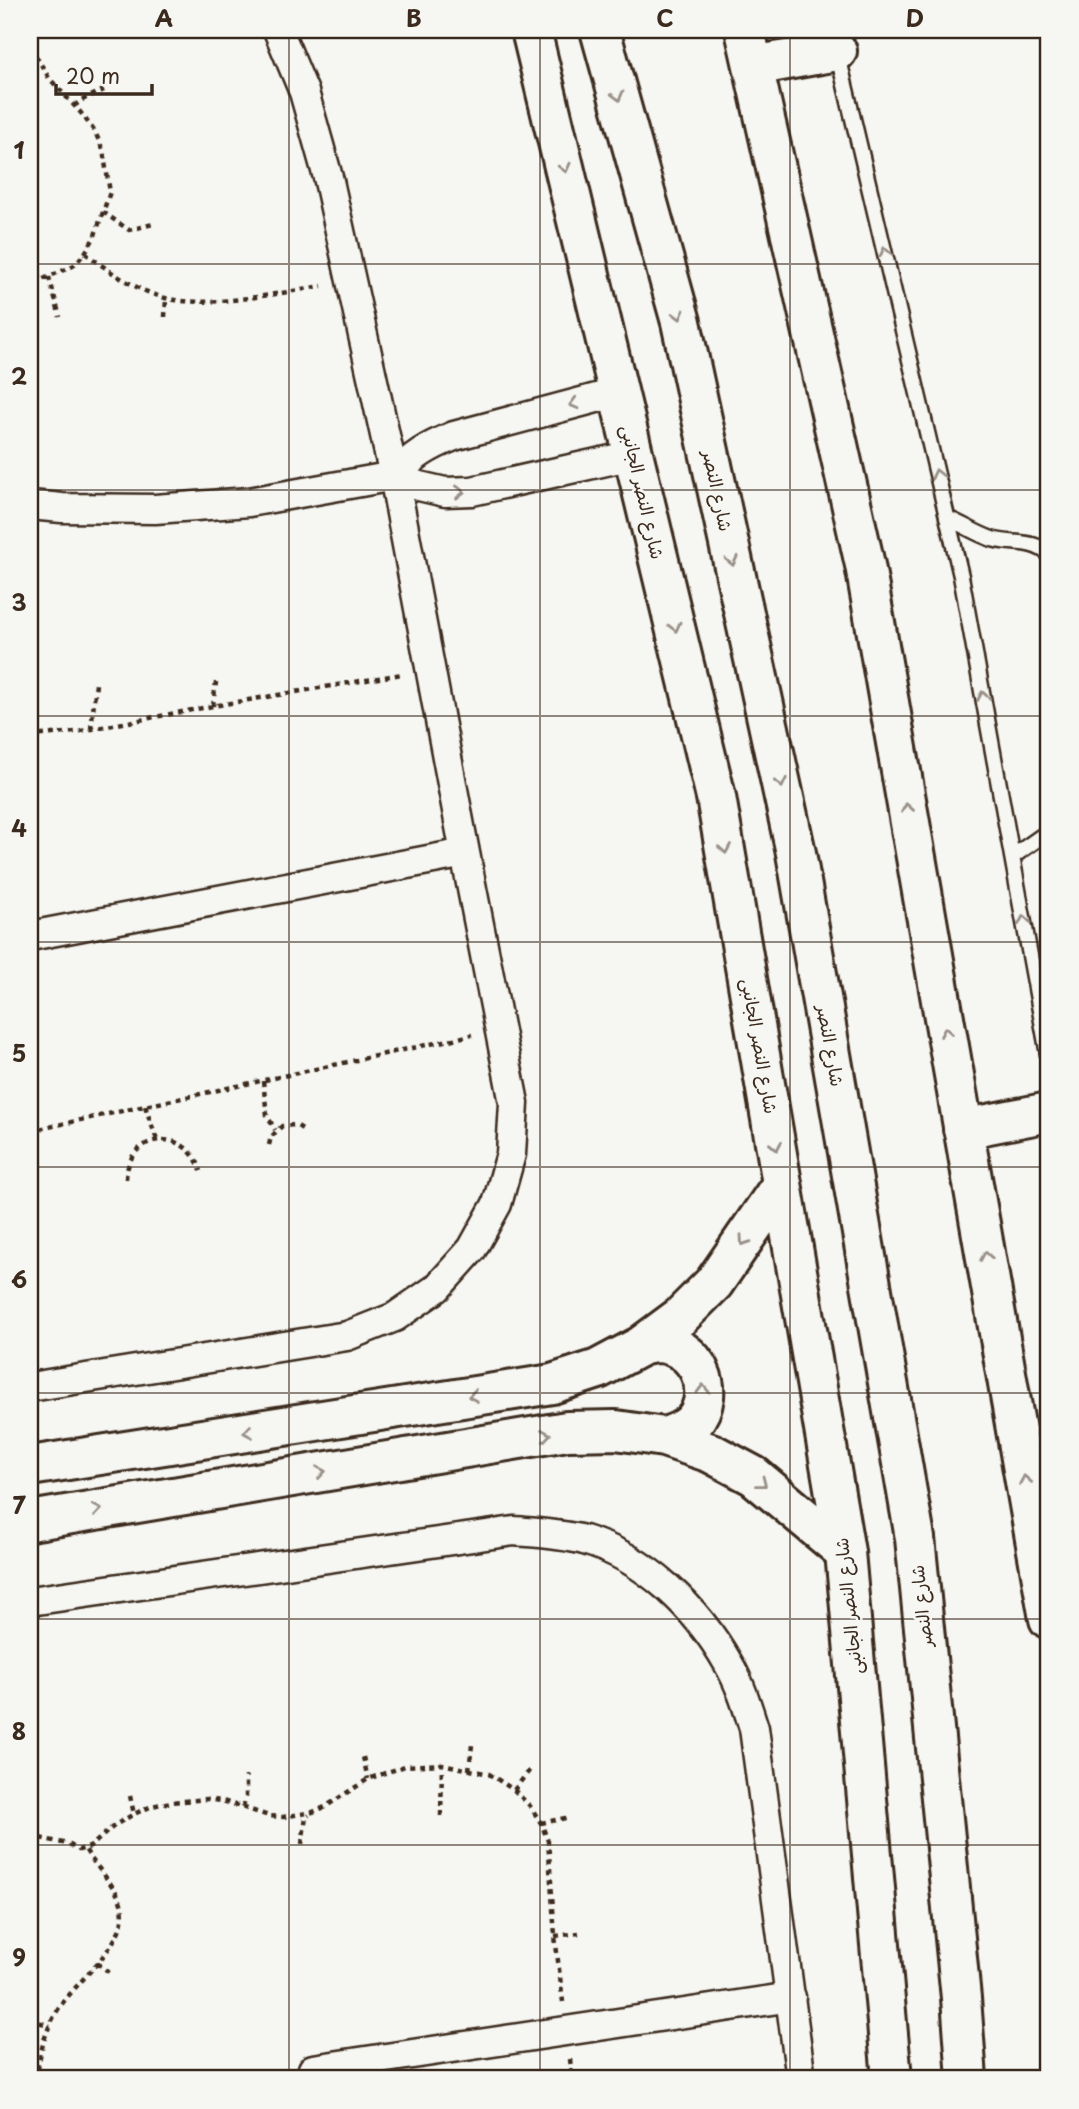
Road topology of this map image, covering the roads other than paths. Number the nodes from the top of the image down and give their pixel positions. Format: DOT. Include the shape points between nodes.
graph roads {
  1 [pos="278,30"];
  2 [pos="531,30"];
  3 [pos="600,30"];
  4 [pos="835,41"];
  5 [pos="749,48"];
  6 [pos="619,392"];
  7 [pos="633,455"];
  8 [pos="394,476"];
  9 [pos="30,505"];
  10 [pos="947,517"];
  11 [pos="1049,554"];
  12 [pos="1049,831"];
  13 [pos="465,853"];
  14 [pos="1012,858"];
  15 [pos="30,936"];
  16 [pos="1049,1060"];
  17 [pos="1049,1112"];
  18 [pos="963,1129"];
  19 [pos="782,1184"];
  20 [pos="641,1346"];
  21 [pos="30,1387"];
  22 [pos="664,1437"];
  23 [pos="30,1466"];
  24 [pos="30,1521"];
  25 [pos="845,1552"];
  26 [pos="30,1601"];
  27 [pos="1049,1619"];
  28 [pos="792,1997"];
  29 [pos="961,1998"];
  30 [pos="313,2069"];
  31 [pos="802,2079"];
  32 [pos="892,2079"];
  33 [pos="967,2079"];
  34 [pos="993,2079"];
  1 -- 8 [label="street" via="304,92 328,181"];
  2 -- 6 [label="street, شارع النصر الجانبى, one-way"];
  3 -- 29 [label="street, شارع النصر, one-way" via="681,322 796,853 915,1538"];
  4 -- 5 [label="street"];
  10 -- 4 [label="lane, one-way"];
  18 -- 5 [label="street, one-way" via="865,565"];
  6 -- 7 [label="street, شارع النصر الجانبى"];
  6 -- 8 [label="street, one-way" via="454,436 411,458"];
  8 -- 7 [label="street, one-way" via="445,492 472,491"];
  7 -- 19 [label="street, شارع النصر الجانبى, one-way" via="716,797"];
  8 -- 9 [label="street" via="249,502 155,509"];
  8 -- 13 [label="street"];
  10 -- 11 [label="lane" via="990,538 1039,546"];
  14 -- 10 [label="lane, one-way"];
  12 -- 14 [label="lane"];
  13 -- 15 [label="street"];
  13 -- 21 [label="street" via="514,1103 511,1154 497,1204 472,1249 437,1287 395,1317 347,1336"];
  16 -- 14 [label="lane, one-way"];
  17 -- 18 [label="street"];
  27 -- 18 [label="street, one-way"];
  19 -- 20 [label="street, one-way" via="714,1283 680,1317"];
  19 -- 25 [label="street, شارع النصر الجانبى"];
  22 -- 20 [label="street, one-way" via="692,1423 701,1410 703,1379 686,1353 656,1343"];
  20 -- 23 [label="street, one-way" via="598,1369 552,1384"];
  24 -- 22 [label="street, one-way" via="567,1431 616,1430"];
  22 -- 25 [label="street, one-way" via="711,1453 754,1476"];
  25 -- 32 [label="street, شارع النصر الجانبى"];
  26 -- 28 [label="street" via="514,1531 584,1540 615,1553 687,1606 707,1630 743,1695 754,1728"];
  28 -- 30 [label="street"];
  28 -- 31 [label="street"];
  29 -- 33 [label="street, شارع النصر"];
  29 -- 34 [label="street"];
}
